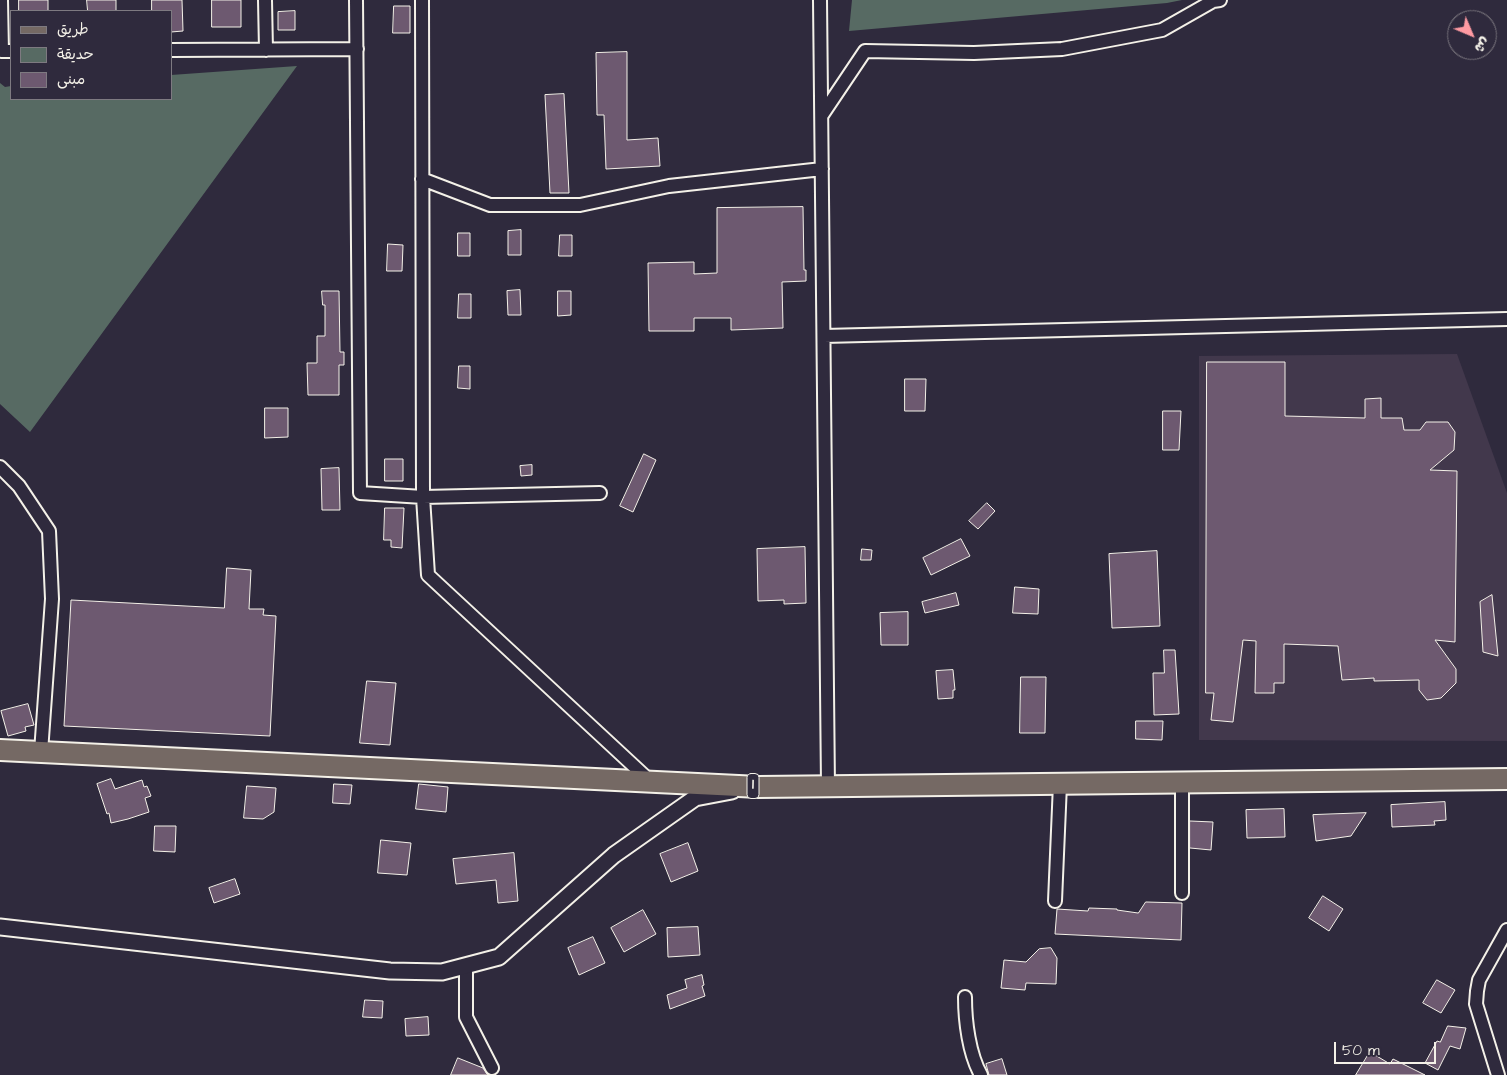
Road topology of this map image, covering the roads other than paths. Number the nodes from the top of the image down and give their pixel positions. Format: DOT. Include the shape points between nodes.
graph roads {
  1 [pos="1,0"];
  2 [pos="265,0"];
  3 [pos="356,0"];
  4 [pos="422,0"];
  5 [pos="820,0"];
  6 [pos="1220,0"];
  7 [pos="357,49"];
  8 [pos="172,50"];
  9 [pos="266,50"];
  10 [pos="10,51"];
  11 [pos="822,115"];
  12 [pos="822,169"];
  13 [pos="422,179"];
  14 [pos="1507,320"];
  15 [pos="824,336"];
  16 [pos="0,466"];
  17 [pos="600,493"];
  18 [pos="422,498"];
  19 [pos="0,750"];
  20 [pos="41,752"];
  21 [pos="1507,779"];
  22 [pos="650,781"];
  23 [pos="1182,782"];
  24 [pos="1060,784"];
  25 [pos="828,786"];
  26 [pos="759,787"];
  27 [pos="1182,893"];
  28 [pos="1055,901"];
  29 [pos="0,928"];
  30 [pos="1507,930"];
  31 [pos="466,966"];
  32 [pos="965,997"];
  33 [pos="492,1068"];
  34 [pos="981,1075"];
  35 [pos="1498,1075"];
  1 -- 10 [label="street" via="2,51"];
  2 -- 9 [label="street"];
  3 -- 7 [label="street"];
  4 -- 13 [label="street"];
  5 -- 11 [label="street"];
  6 -- 11 [label="street" via="1162,30 1062,49 974,53 865,52"];
  7 -- 9 [label="street"];
  7 -- 18 [label="street" via="360,493"];
  8 -- 9 [label="street"];
  11 -- 12 [label="street"];
  12 -- 13 [label="street" via="669,186 580,205 490,205"];
  12 -- 15 [label="street"];
  13 -- 18 [label="street"];
  14 -- 15 [label="street"];
  15 -- 25 [label="street"];
  16 -- 20 [label="street" via="19,486 50,531 52,599"];
  17 -- 18 [label="street"];
  18 -- 22 [label="street" via="428,575"];
  19 -- 20 [label="main road, 1"];
  20 -- 22 [label="main road, 1"];
  21 -- 23 [label="main road, 1"];
  22 -- 26 [label="main road, 1"];
  23 -- 24 [label="main road, 1"];
  23 -- 27 [label="street"];
  24 -- 25 [label="main road, 1"];
  24 -- 28 [label="street"];
  25 -- 26 [label="main road, 1"];
  26 -- 31 [label="street" via="695,798 614,855 499,957"];
  29 -- 31 [label="street" via="390,971 442,972"];
  30 -- 35 [label="street" via="1479,980 1476,1004"];
  31 -- 33 [label="street" via="466,1017"];
  32 -- 34 [label="street" via="965,1021"];
}
